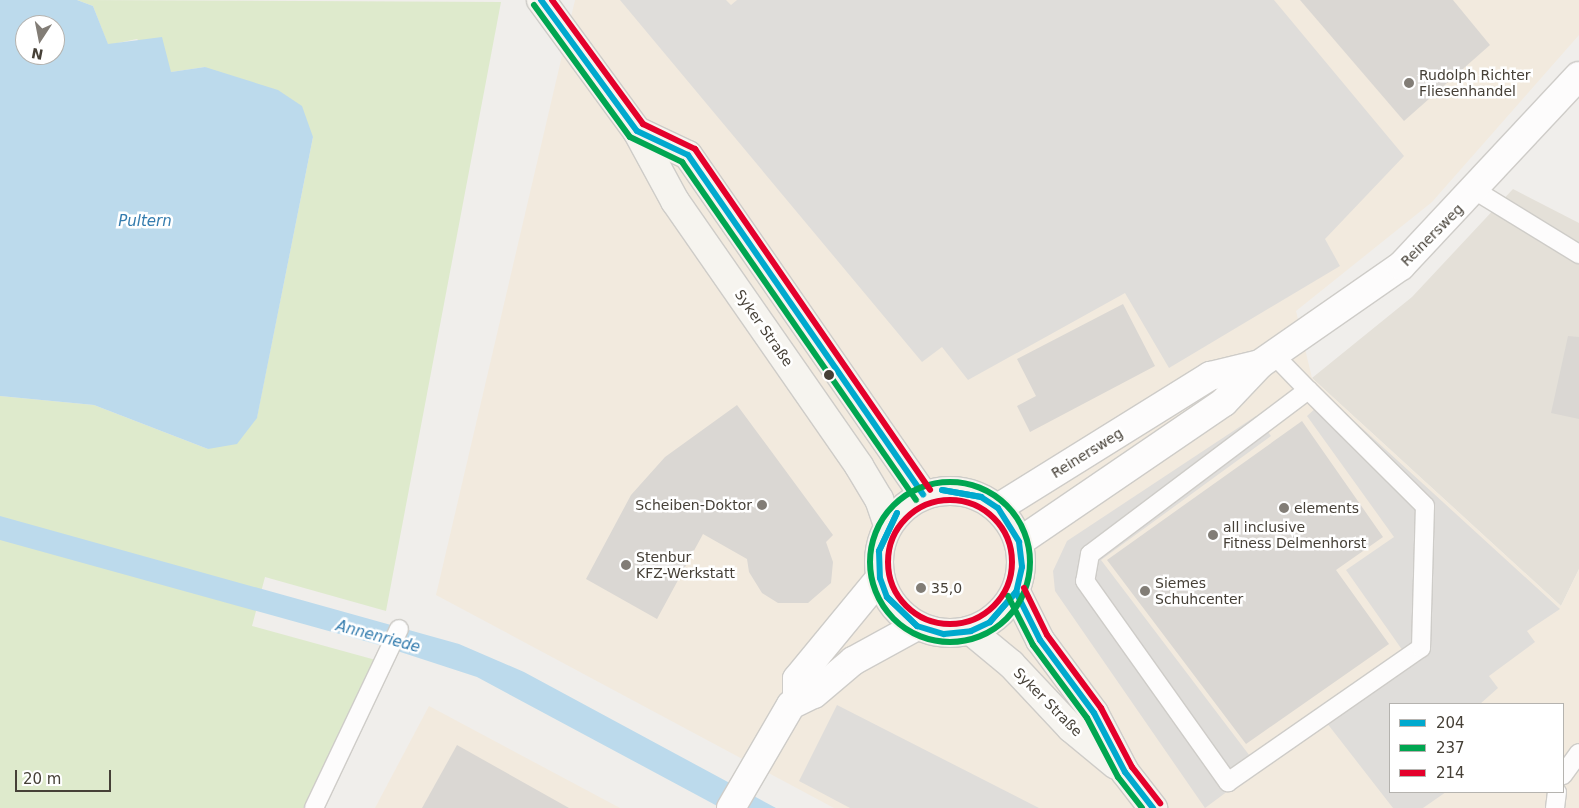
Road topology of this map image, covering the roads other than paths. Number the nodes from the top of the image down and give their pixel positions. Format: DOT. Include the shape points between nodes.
graph roads {
  1 [pos="541,0"];
  2 [pos="1579,76"];
  3 [pos="637,131"];
  4 [pos="1476,191"];
  5 [pos="1579,254"];
  6 [pos="1267,360"];
  7 [pos="1308,390"];
  8 [pos="922,495"];
  9 [pos="998,508"];
  10 [pos="888,526"];
  11 [pos="1020,542"];
  12 [pos="880,578"];
  13 [pos="1016,592"];
  14 [pos="916,626"];
  15 [pos="399,629"];
  16 [pos="971,631"];
  17 [pos="797,700"];
  18 [pos="1579,753"];
  19 [pos="1125,772"];
  20 [pos="1564,774"];
  21 [pos="1557,793"];
  22 [pos="314,808"];
  23 [pos="732,808"];
  24 [pos="1153,808"];
  25 [pos="1555,808"];
  1 -- 3 [label="main road, Syker Straße"];
  2 -- 4 [label="street, Reinersweg"];
  3 -- 8 [label="main road, Syker Straße" via="688,155"];
  3 -- 10 [label="main road, Syker Straße" via="675,201 859,466 879,499"];
  4 -- 5 [label="lane"];
  4 -- 6 [label="street, Reinersweg" via="1402,266"];
  6 -- 7 [label="lane"];
  6 -- 9 [label="street, Reinersweg" via="1210,376"];
  6 -- 11 [label="street, Reinersweg" via="1224,402"];
  7 -- 7 [label="lane" via="1090,554 1085,581 1228,782 1421,648 1425,506"];
  8 -- 9 [label="main road" via="962,491"];
  8 -- 10 [label="main road" via="897,513"];
  9 -- 11 [label="main road"];
  10 -- 12 [label="main road" via="878,551"];
  11 -- 13 [label="main road" via="1022,567"];
  12 -- 14 [label="main road" via="887,597"];
  12 -- 17 [label="street" via="797,679"];
  13 -- 16 [label="main road" via="995,618"];
  13 -- 19 [label="main road, Syker Straße" via="1040,640 1094,713"];
  14 -- 16 [label="main road" via="944,634"];
  14 -- 17 [label="street" via="853,661 814,694"];
  15 -- 22 [label="lane" via="392,652"];
  16 -- 19 [label="main road, Syker Straße" via="1011,664 1071,728"];
  17 -- 23 [label="street"];
  18 -- 20 [label="lane"];
  19 -- 24 [label="main road, Syker Straße"];
  21 -- 25 [label="lane"];
}
